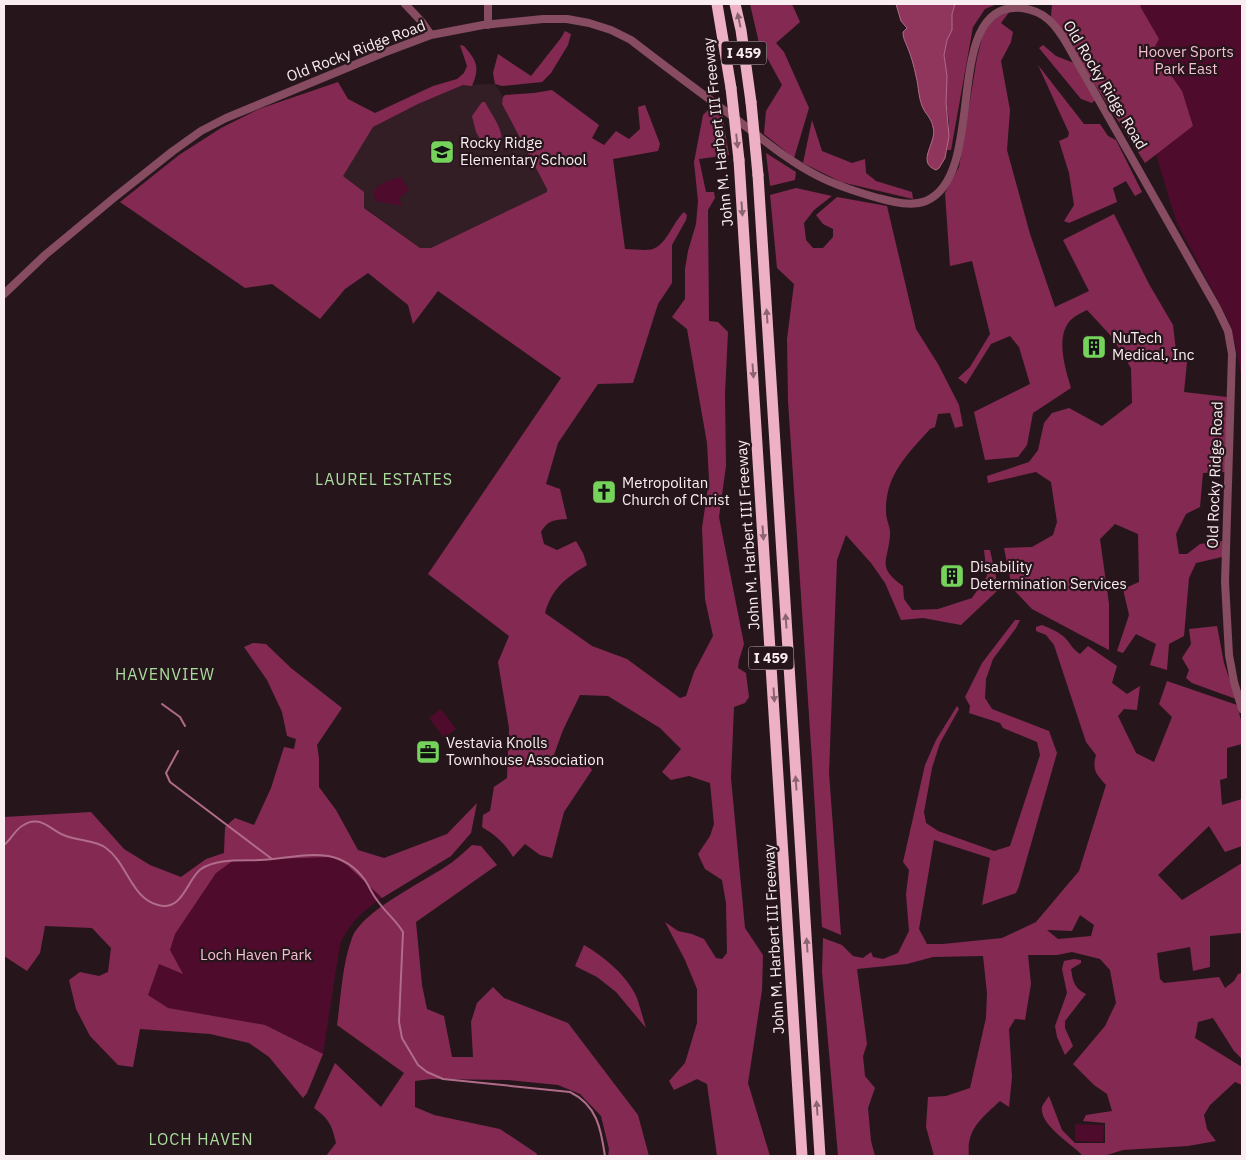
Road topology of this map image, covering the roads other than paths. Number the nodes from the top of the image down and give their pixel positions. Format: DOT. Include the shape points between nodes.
graph roads {
  1 [pos="405,4"];
  2 [pos="488,4"];
  3 [pos="717,4"];
  4 [pos="735,4"];
  5 [pos="488,25"];
  6 [pos="431,35"];
  7 [pos="4,294"];
  8 [pos="1242,709"];
  9 [pos="802,1156"];
  10 [pos="820,1156"];
  1 -- 6 [label="street"];
  2 -- 5 [label="street"];
  3 -- 9 [label="highway, John M. Harbert III Freeway / I 459, one-way, bridge" via="739,160"];
  10 -- 4 [label="highway, John M. Harbert III Freeway / I 459, one-way, bridge" via="758,175 751,102"];
  5 -- 6 [label="street, Old Rocky Ridge Road"];
  5 -- 8 [label="street, Old Rocky Ridge Road" via="556,18 604,27 631,40 805,169 842,187 909,204 935,196 950,177 974,52 985,22 997,12 1013,8 1034,10 1051,21 1128,150 1230,338 1232,374 1225,590 1229,655"];
  6 -- 7 [label="street, Old Rocky Ridge Road" via="201,131 115,197"];
}
